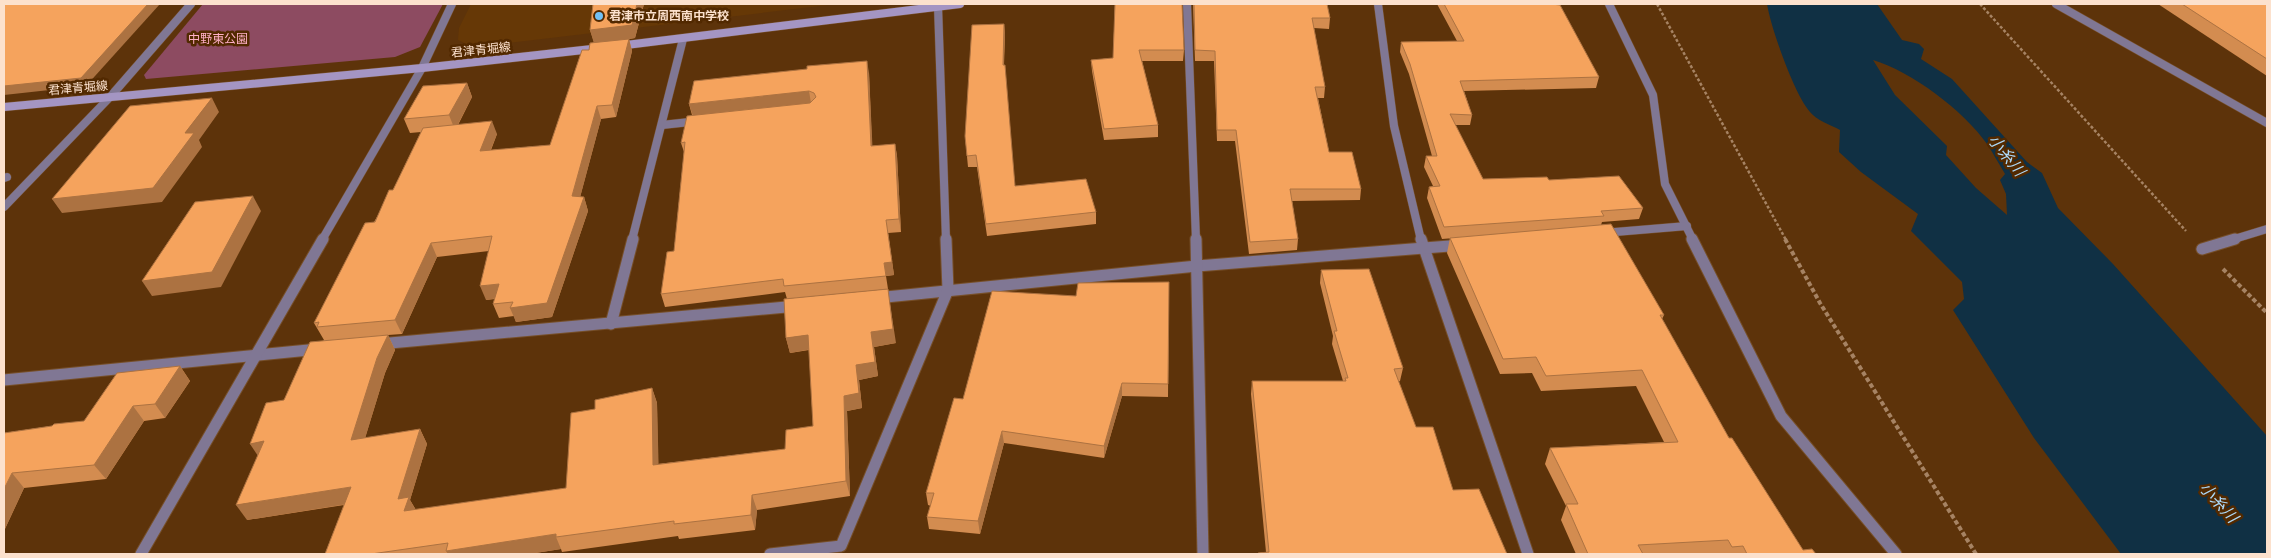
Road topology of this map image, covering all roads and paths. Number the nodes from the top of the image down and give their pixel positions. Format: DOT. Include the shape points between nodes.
graph roads {
  1 [pos="191,4"];
  2 [pos="452,4"];
  3 [pos="960,4"];
  4 [pos="1187,4"];
  5 [pos="1378,4"];
  6 [pos="1609,4"];
  7 [pos="1657,4"];
  8 [pos="1980,4"];
  9 [pos="2056,4"];
  10 [pos="938,6"];
  11 [pos="683,39"];
  12 [pos="422,68"];
  13 [pos="110,97"];
  14 [pos="4,107"];
  15 [pos="709,120"];
  16 [pos="2267,122"];
  17 [pos="662,126"];
  18 [pos="4,207"];
  19 [pos="1687,226"];
  20 [pos="2267,229"];
  21 [pos="1589,234"];
  22 [pos="1472,244"];
  23 [pos="1423,248"];
  24 [pos="2202,249"];
  25 [pos="1197,266"];
  26 [pos="948,290"];
  27 [pos="868,298"];
  28 [pos="809,304"];
  29 [pos="2267,313"];
  30 [pos="611,324"];
  31 [pos="366,345"];
  32 [pos="327,348"];
  33 [pos="258,354"];
  34 [pos="4,380"];
  35 [pos="140,554"];
  36 [pos="770,554"];
  37 [pos="1203,554"];
  38 [pos="1528,554"];
  39 [pos="1896,554"];
  40 [pos="1976,554"];
  1 -- 13 [label="street"];
  2 -- 12 [label="street"];
  3 -- 10 [label="main road, 君津青堀線"];
  4 -- 25 [label="street"];
  5 -- 23 [label="street" via="1394,126"];
  6 -- 19 [label="street" via="1653,95 1665,184"];
  7 -- 40 [label="path" via="1820,302"];
  8 -- 24 [label="path"];
  9 -- 16 [label="street"];
  10 -- 11 [label="main road, 君津青堀線"];
  10 -- 26 [label="street"];
  11 -- 12 [label="main road, 君津青堀線"];
  11 -- 17 [label="street"];
  12 -- 13 [label="main road, 君津青堀線"];
  12 -- 33 [label="street"];
  13 -- 14 [label="main road, 君津青堀線"];
  13 -- 18 [label="street"];
  15 -- 17 [label="street"];
  17 -- 30 [label="street"];
  19 -- 21 [label="street"];
  19 -- 39 [label="street" via="1780,416"];
  20 -- 24 [label="street"];
  22 -- 23 [label="street"];
  23 -- 25 [label="street"];
  23 -- 38 [label="street"];
  24 -- 29 [label="path"];
  25 -- 26 [label="street"];
  25 -- 37 [label="street"];
  26 -- 27 [label="street"];
  26 -- 36 [label="street" via="841,546"];
  28 -- 30 [label="street"];
  30 -- 31 [label="street"];
  32 -- 33 [label="street"];
  33 -- 34 [label="street"];
  33 -- 35 [label="street"];
}
